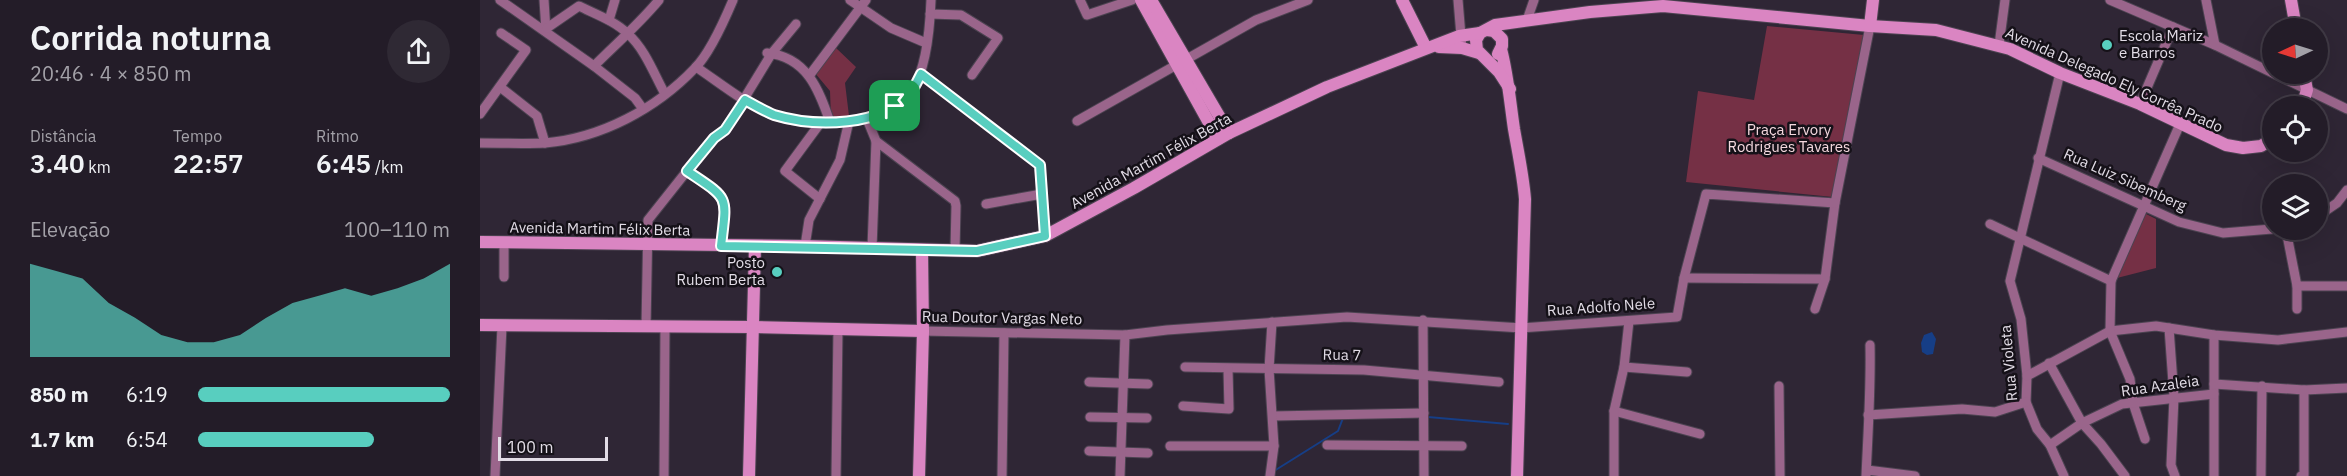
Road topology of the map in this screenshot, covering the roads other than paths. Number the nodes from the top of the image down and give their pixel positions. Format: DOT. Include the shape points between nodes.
graph roads {
  1 [pos="500,0"];
  2 [pos="544,0"];
  3 [pos="615,0"];
  4 [pos="659,0"];
  5 [pos="733,0"];
  6 [pos="850,0"];
  7 [pos="931,0"];
  8 [pos="1080,0"];
  9 [pos="1132,0"];
  10 [pos="1141,0"];
  11 [pos="1151,0"];
  12 [pos="1308,0"];
  13 [pos="1402,0"];
  14 [pos="1458,0"];
  15 [pos="1534,0"];
  16 [pos="1873,0"];
  17 [pos="2005,0"];
  18 [pos="2110,0"];
  19 [pos="2206,0"];
  20 [pos="2291,0"];
  21 [pos="2120,2"];
  22 [pos="863,4"];
  23 [pos="930,14"];
  24 [pos="2294,18"];
  25 [pos="609,20"];
  26 [pos="1526,20"];
  27 [pos="796,24"];
  28 [pos="1870,26"];
  29 [pos="2173,27"];
  30 [pos="546,30"];
  31 [pos="627,32"];
  32 [pos="1483,32"];
  33 [pos="501,33"];
  34 [pos="1461,42"];
  35 [pos="926,43"];
  36 [pos="1501,44"];
  37 [pos="1999,45"];
  38 [pos="2215,45"];
  39 [pos="1428,48"];
  40 [pos="768,53"];
  41 [pos="1482,55"];
  42 [pos="1182,61"];
  43 [pos="594,66"];
  44 [pos="696,67"];
  45 [pos="2060,73"];
  46 [pos="921,74"];
  47 [pos="809,75"];
  48 [pos="972,75"];
  49 [pos="2306,84"];
  50 [pos="500,87"];
  51 [pos="1510,89"];
  52 [pos="2307,90"];
  53 [pos="665,94"];
  54 [pos="2305,96"];
  55 [pos="745,100"];
  56 [pos="2140,104"];
  57 [pos="643,109"];
  58 [pos="2347,109"];
  59 [pos="480,114"];
  60 [pos="867,119"];
  61 [pos="849,121"];
  62 [pos="1077,121"];
  63 [pos="826,122"];
  64 [pos="2180,124"];
  65 [pos="1223,136"];
  66 [pos="876,141"];
  67 [pos="545,142"];
  68 [pos="480,143"];
  69 [pos="2262,145"];
  70 [pos="2038,158"];
  71 [pos="687,171"];
  72 [pos="2347,190"];
  73 [pos="1042,194"];
  74 [pos="820,199"];
  75 [pos="1835,203"];
  76 [pos="986,204"];
  77 [pos="2142,206"];
  78 [pos="2328,209"];
  79 [pos="1990,224"];
  80 [pos="2262,230"];
  81 [pos="1045,236"];
  82 [pos="2020,239"];
  83 [pos="2288,240"];
  84 [pos="480,242"];
  85 [pos="504,243"];
  86 [pos="648,245"];
  87 [pos="721,246"];
  88 [pos="755,246"];
  89 [pos="805,246"];
  90 [pos="872,248"];
  91 [pos="922,250"];
  92 [pos="955,250"];
  93 [pos="504,277"];
  94 [pos="1684,278"];
  95 [pos="1825,279"];
  96 [pos="2111,280"];
  97 [pos="2297,286"];
  98 [pos="2347,286"];
  99 [pos="1815,309"];
  100 [pos="2297,309"];
  101 [pos="1423,320"];
  102 [pos="1629,321"];
  103 [pos="1272,322"];
  104 [pos="480,325"];
  105 [pos="502,326"];
  106 [pos="646,327"];
  107 [pos="665,327"];
  108 [pos="752,327"];
  109 [pos="1522,328"];
  110 [pos="2169,328"];
  111 [pos="838,329"];
  112 [pos="923,331"];
  113 [pos="2110,331"];
  114 [pos="2347,332"];
  115 [pos="1004,333"];
  116 [pos="1125,335"];
  117 [pos="2214,335"];
  118 [pos="1870,345"];
  119 [pos="2049,363"];
  120 [pos="1185,367"];
  121 [pos="1624,367"];
  122 [pos="1228,369"];
  123 [pos="1269,369"];
  124 [pos="1688,372"];
  125 [pos="2027,376"];
  126 [pos="1425,377"];
  127 [pos="1089,382"];
  128 [pos="1499,382"];
  129 [pos="1123,383"];
  130 [pos="1148,384"];
  131 [pos="1779,386"];
  132 [pos="2262,386"];
  133 [pos="2347,388"];
  134 [pos="2214,389"];
  135 [pos="2304,390"];
  136 [pos="2174,397"];
  137 [pos="2026,402"];
  138 [pos="2133,403"];
  139 [pos="1183,406"];
  140 [pos="1614,411"];
  141 [pos="1424,413"];
  142 [pos="1868,415"];
  143 [pos="1273,416"];
  144 [pos="1090,417"];
  145 [pos="1122,417"];
  146 [pos="1148,418"];
  147 [pos="2082,423"];
  148 [pos="1700,434"];
  149 [pos="2145,440"];
  150 [pos="1327,445"];
  151 [pos="1170,446"];
  152 [pos="1274,446"];
  153 [pos="1462,446"];
  154 [pos="2050,446"];
  155 [pos="1424,447"];
  156 [pos="1089,452"];
  157 [pos="1121,452"];
  158 [pos="1148,453"];
  159 [pos="1867,473"];
  160 [pos="495,476"];
  161 [pos="664,476"];
  162 [pos="749,476"];
  163 [pos="836,476"];
  164 [pos="919,476"];
  165 [pos="1002,476"];
  166 [pos="1120,476"];
  167 [pos="1270,476"];
  168 [pos="1424,476"];
  169 [pos="1517,476"];
  170 [pos="1614,476"];
  171 [pos="1780,476"];
  172 [pos="1915,476"];
  173 [pos="2064,476"];
  174 [pos="2125,476"];
  175 [pos="2175,476"];
  176 [pos="2214,476"];
  177 [pos="2261,476"];
  178 [pos="2301,476"];
  1 -- 30 [label="street"];
  2 -- 30 [label="street"];
  3 -- 25 [label="street"];
  4 -- 31 [label="street"];
  5 -- 44 [label="street"];
  6 -- 22 [label="street"];
  7 -- 23 [label="street"];
  8 -- 9 [label="street" via="1087,15"];
  10 -- 42 [label="main road"];
  11 -- 42 [label="main road"];
  12 -- 42 [label="street" via="1256,20"];
  13 -- 39 [label="main road"];
  14 -- 34 [label="street"];
  15 -- 26 [label="street"];
  16 -- 28 [label="main road"];
  17 -- 37 [label="street"];
  18 -- 21 [label="street"];
  19 -- 38 [label="street"];
  20 -- 24 [label="main road"];
  21 -- 29 [label="street"];
  22 -- 35 [label="street" via="891,28"];
  22 -- 47 [label="street"];
  23 -- 35 [label="street"];
  23 -- 48 [label="street" via="961,15 998,38"];
  25 -- 30 [label="street" via="579,6"];
  25 -- 31 [label="street"];
  26 -- 28 [label="main road, Avenida Delegado Ely Corrêa Prado" via="1664,6"];
  26 -- 32 [label="main road, Avenida Martim Félix Berta" via="1495,25"];
  26 -- 36 [label="main road"];
  27 -- 40 [label="street"];
  28 -- 37 [label="main road, Avenida Delegado Ely Corrêa Prado" via="1936,30"];
  28 -- 75 [label="street"];
  29 -- 38 [label="street"];
  29 -- 56 [label="street"];
  30 -- 43 [label="street"];
  31 -- 43 [label="street"];
  31 -- 53 [label="street"];
  32 -- 34 [label="main road, Avenida Martim Félix Berta"];
  32 -- 36 [label="main road" via="1494,31"];
  32 -- 41 [label="main road" via="1476,44"];
  33 -- 50 [label="street" via="526,50"];
  34 -- 39 [label="main road, Avenida Martim Félix Berta"];
  34 -- 41 [label="main road, Avenida Martim Félix Berta"];
  35 -- 46 [label="street"];
  36 -- 41 [label="main road" via="1495,56"];
  36 -- 51 [label="main road"];
  37 -- 45 [label="main road, Avenida Delegado Ely Corrêa Prado"];
  38 -- 52 [label="street"];
  39 -- 65 [label="main road, Avenida Martim Félix Berta" via="1327,87"];
  40 -- 47 [label="street" via="791,61"];
  40 -- 55 [label="street"];
  41 -- 51 [label="main road"];
  42 -- 62 [label="street"];
  42 -- 65 [label="main road"];
  43 -- 57 [label="street"];
  44 -- 53 [label="street"];
  44 -- 55 [label="street"];
  45 -- 56 [label="main road, Avenida Delegado Ely Corrêa Prado"];
  45 -- 70 [label="street, Rua Violeta"];
  46 -- 60 [label="street" via="912,91 895,106"];
  46 -- 73 [label="street" via="1040,165"];
  47 -- 63 [label="street" via="819,90"];
  49 -- 52 [label="main road"];
  50 -- 59 [label="street"];
  50 -- 67 [label="street" via="537,116"];
  51 -- 109 [label="main road" via="1525,199"];
  52 -- 54 [label="main road"];
  52 -- 58 [label="street"];
  53 -- 57 [label="street"];
  55 -- 63 [label="street" via="795,121"];
  55 -- 71 [label="street" via="725,130"];
  56 -- 64 [label="main road, Avenida Delegado Ely Corrêa Prado"];
  57 -- 67 [label="street" via="604,130"];
  60 -- 61 [label="street"];
  60 -- 66 [label="street"];
  61 -- 63 [label="street"];
  61 -- 74 [label="street" via="840,160"];
  63 -- 74 [label="street" via="785,171"];
  64 -- 69 [label="main road, Avenida Delegado Ely Corrêa Prado" via="2226,145"];
  64 -- 77 [label="street"];
  65 -- 81 [label="main road, Avenida Martim Félix Berta"];
  66 -- 90 [label="street"];
  66 -- 92 [label="street" via="955,201"];
  67 -- 68 [label="street"];
  70 -- 77 [label="street, Rua Luiz Sibemberg"];
  70 -- 82 [label="street, Rua Violeta"];
  71 -- 86 [label="street" via="648,220"];
  71 -- 87 [label="street" via="719,193 724,201"];
  72 -- 78 [label="street"];
  73 -- 76 [label="street"];
  73 -- 81 [label="street"];
  74 -- 89 [label="street" via="809,220"];
  75 -- 94 [label="street, Rua Adolfo Nele" via="1706,194"];
  75 -- 95 [label="street"];
  77 -- 80 [label="street, Rua Luiz Sibemberg" via="2179,222 2223,233"];
  77 -- 96 [label="street"];
  79 -- 82 [label="street"];
  81 -- 92 [label="main road, Avenida Martim Félix Berta" via="977,251"];
  82 -- 96 [label="street"];
  82 -- 125 [label="street, Rua Violeta" via="2010,281 2021,320"];
  83 -- 97 [label="street"];
  84 -- 85 [label="main road, Avenida Martim Félix Berta"];
  85 -- 86 [label="main road, Avenida Martim Félix Berta"];
  85 -- 93 [label="street"];
  86 -- 87 [label="main road, Avenida Martim Félix Berta"];
  86 -- 106 [label="street"];
  87 -- 88 [label="main road, Avenida Martim Félix Berta"];
  88 -- 89 [label="main road, Avenida Martim Félix Berta"];
  88 -- 108 [label="main road"];
  89 -- 90 [label="main road, Avenida Martim Félix Berta"];
  90 -- 91 [label="main road, Avenida Martim Félix Berta"];
  91 -- 92 [label="main road, Avenida Martim Félix Berta"];
  91 -- 112 [label="main road"];
  94 -- 95 [label="street"];
  94 -- 102 [label="street, Rua Adolfo Nele" via="1677,317"];
  95 -- 99 [label="street"];
  96 -- 113 [label="street"];
  97 -- 98 [label="street"];
  97 -- 100 [label="street"];
  101 -- 103 [label="street, Rua Doutor Vargas Neto" via="1347,317"];
  101 -- 109 [label="street, Rua Doutor Vargas Neto"];
  101 -- 126 [label="street"];
  102 -- 109 [label="street, Rua Adolfo Nele"];
  102 -- 121 [label="street"];
  103 -- 116 [label="street, Rua Doutor Vargas Neto"];
  103 -- 123 [label="street"];
  104 -- 105 [label="main road, Rua Doutor Vargas Neto"];
  105 -- 106 [label="main road, Rua Doutor Vargas Neto"];
  105 -- 160 [label="street"];
  106 -- 107 [label="main road, Rua Doutor Vargas Neto"];
  107 -- 108 [label="main road, Rua Doutor Vargas Neto"];
  107 -- 161 [label="street"];
  108 -- 111 [label="main road, Rua Doutor Vargas Neto"];
  108 -- 162 [label="main road"];
  109 -- 169 [label="main road"];
  110 -- 113 [label="street"];
  110 -- 117 [label="street"];
  110 -- 136 [label="street"];
  111 -- 112 [label="main road, Rua Doutor Vargas Neto"];
  111 -- 163 [label="street"];
  112 -- 115 [label="street, Rua Doutor Vargas Neto"];
  112 -- 164 [label="main road"];
  113 -- 119 [label="street"];
  113 -- 138 [label="street" via="2130,379"];
  114 -- 117 [label="street" via="2278,340"];
  115 -- 116 [label="street, Rua Doutor Vargas Neto"];
  115 -- 165 [label="street"];
  116 -- 129 [label="street"];
  117 -- 134 [label="street"];
  118 -- 142 [label="street"];
  119 -- 125 [label="street"];
  119 -- 147 [label="street"];
  120 -- 122 [label="street, Rua 7"];
  121 -- 124 [label="street"];
  121 -- 140 [label="street"];
  122 -- 123 [label="street, Rua 7"];
  122 -- 139 [label="street" via="1229,409"];
  123 -- 126 [label="street, Rua 7" via="1364,370"];
  123 -- 143 [label="street"];
  125 -- 137 [label="street, Rua Violeta"];
  126 -- 128 [label="street, Rua 7"];
  126 -- 141 [label="street"];
  127 -- 129 [label="street"];
  129 -- 130 [label="street"];
  129 -- 145 [label="street"];
  131 -- 171 [label="street"];
  132 -- 134 [label="street, Rua Azaleia"];
  132 -- 135 [label="street, Rua Azaleia"];
  132 -- 177 [label="street"];
  133 -- 135 [label="street, Rua Azaleia"];
  134 -- 136 [label="street, Rua Azaleia"];
  134 -- 176 [label="street"];
  135 -- 178 [label="street"];
  136 -- 138 [label="street, Rua Azaleia"];
  136 -- 175 [label="street" via="2171,465"];
  137 -- 142 [label="street" via="1995,412"];
  137 -- 154 [label="street, Rua Violeta" via="2037,429"];
  138 -- 147 [label="street, Rua Azaleia" via="2122,404"];
  138 -- 149 [label="street"];
  140 -- 148 [label="street"];
  140 -- 170 [label="street"];
  141 -- 143 [label="street"];
  141 -- 155 [label="street"];
  142 -- 159 [label="street"];
  143 -- 152 [label="street"];
  144 -- 145 [label="street"];
  145 -- 146 [label="street"];
  145 -- 157 [label="street"];
  147 -- 154 [label="street, Rua Azaleia"];
  147 -- 174 [label="street"];
  150 -- 155 [label="street"];
  151 -- 152 [label="street"];
  152 -- 167 [label="street"];
  153 -- 155 [label="street"];
  154 -- 173 [label="street, Rua Violeta"];
  155 -- 168 [label="street"];
  156 -- 157 [label="street"];
  157 -- 158 [label="street"];
  157 -- 166 [label="street"];
  159 -- 172 [label="street"];
}
